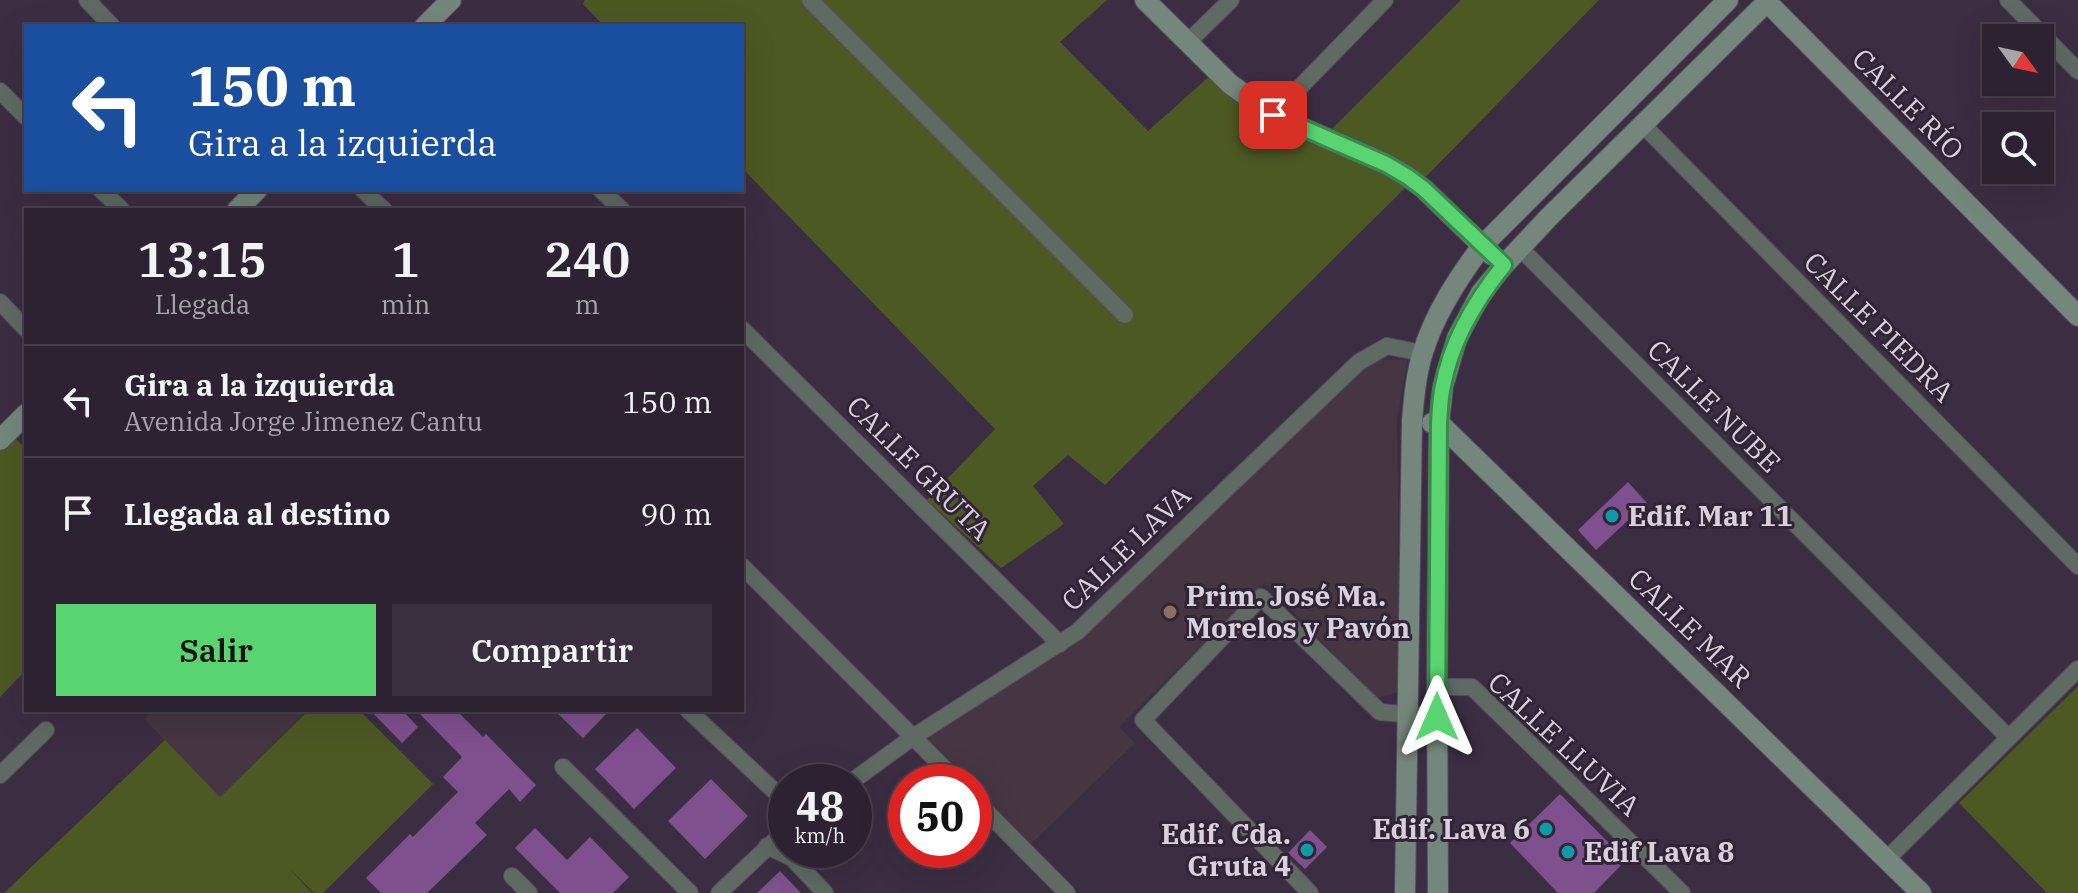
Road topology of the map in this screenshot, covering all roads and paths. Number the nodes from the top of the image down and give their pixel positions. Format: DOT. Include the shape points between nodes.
graph roads {
  1 [pos="87,0"];
  2 [pos="451,0"];
  3 [pos="810,0"];
  4 [pos="1145,0"];
  5 [pos="1231,0"];
  6 [pos="1385,0"];
  7 [pos="1728,0"];
  8 [pos="2008,0"];
  9 [pos="1767,1"];
  10 [pos="110,24"];
  11 [pos="430,24"];
  12 [pos="1187,43"];
  13 [pos="2078,71"];
  14 [pos="0,91"];
  15 [pos="24,115"];
  16 [pos="1273,115"];
  17 [pos="1643,125"];
  18 [pos="103,192"];
  19 [pos="255,192"];
  20 [pos="365,192"];
  21 [pos="603,192"];
  22 [pos="120,208"];
  23 [pos="239,208"];
  24 [pos="382,208"];
  25 [pos="620,208"];
  26 [pos="1482,246"];
  27 [pos="1520,248"];
  28 [pos="1504,265"];
  29 [pos="0,302"];
  30 [pos="1125,315"];
  31 [pos="2078,316"];
  32 [pos="24,327"];
  33 [pos="744,331"];
  34 [pos="1422,353"];
  35 [pos="24,416"];
  36 [pos="1412,421"];
  37 [pos="1439,423"];
  38 [pos="0,440"];
  39 [pos="2078,566"];
  40 [pos="744,568"];
  41 [pos="1060,644"];
  42 [pos="2078,669"];
  43 [pos="1437,687"];
  44 [pos="690,712"];
  45 [pos="1408,716"];
  46 [pos="1437,717"];
  47 [pos="46,730"];
  48 [pos="913,737"];
  49 [pos="2008,737"];
  50 [pos="940,764"];
  51 [pos="563,767"];
  52 [pos="872,767"];
  53 [pos="0,775"];
  54 [pos="768,785"];
  55 [pos="992,817"];
  56 [pos="767,846"];
  57 [pos="1887,859"];
  58 [pos="512,876"];
  59 [pos="529,893"];
  60 [pos="690,893"];
  61 [pos="719,893"];
  62 [pos="825,893"];
  63 [pos="1067,893"];
  64 [pos="1310,893"];
  65 [pos="1405,893"];
  66 [pos="1438,893"];
  67 [pos="1682,893"];
  68 [pos="1921,893"];
  1 -- 10 [label="street"];
  2 -- 11 [label="main road"];
  3 -- 30 [label="street"];
  4 -- 12 [label="main road"];
  5 -- 12 [label="street"];
  6 -- 16 [label="street"];
  7 -- 26 [label="main road"];
  8 -- 13 [label="street"];
  9 -- 17 [label="main road"];
  9 -- 31 [label="main road, CALLE RÍO"];
  12 -- 16 [label="main road"];
  14 -- 15 [label="street"];
  16 -- 26 [label="main road" via="1408,177"];
  17 -- 27 [label="main road"];
  17 -- 39 [label="street, CALLE PIEDRA"];
  18 -- 22 [label="street"];
  19 -- 23 [label="main road"];
  20 -- 24 [label="street"];
  21 -- 25 [label="street"];
  26 -- 28 [label="main road"];
  26 -- 34 [label="main road" via="1459,276"];
  27 -- 28 [label="main road"];
  27 -- 49 [label="street, CALLE NUBE"];
  28 -- 37 [label="main road" via="1481,293 1457,338"];
  29 -- 32 [label="street"];
  33 -- 41 [label="street, CALLE GRUTA"];
  34 -- 36 [label="main road"];
  34 -- 41 [label="street, CALLE LAVA" via="1387,346 1359,362"];
  35 -- 38 [label="main road"];
  36 -- 37 [label="main road"];
  36 -- 45 [label="main road"];
  37 -- 43 [label="main road"];
  37 -- 57 [label="main road, CALLE MAR"];
  40 -- 48 [label="street"];
  41 -- 48 [label="street, CALLE LAVA"];
  42 -- 49 [label="street"];
  43 -- 46 [label="main road"];
  43 -- 67 [label="street, CALLE LLUVIA" via="1472,687"];
  44 -- 54 [label="street"];
  45 -- 46 [label="street"];
  45 -- 64 [label="street" via="1380,712 1261,597 1143,720"];
  45 -- 65 [label="main road"];
  46 -- 66 [label="main road"];
  47 -- 53 [label="street"];
  48 -- 50 [label="street"];
  48 -- 52 [label="street, CALLE LAVA"];
  49 -- 57 [label="street"];
  51 -- 60 [label="street"];
  55 -- 63 [label="street"];
  56 -- 61 [label="street"];
  56 -- 62 [label="street" via="792,858"];
  57 -- 68 [label="main road, CALLE MAR"];
  58 -- 59 [label="street"];
}
